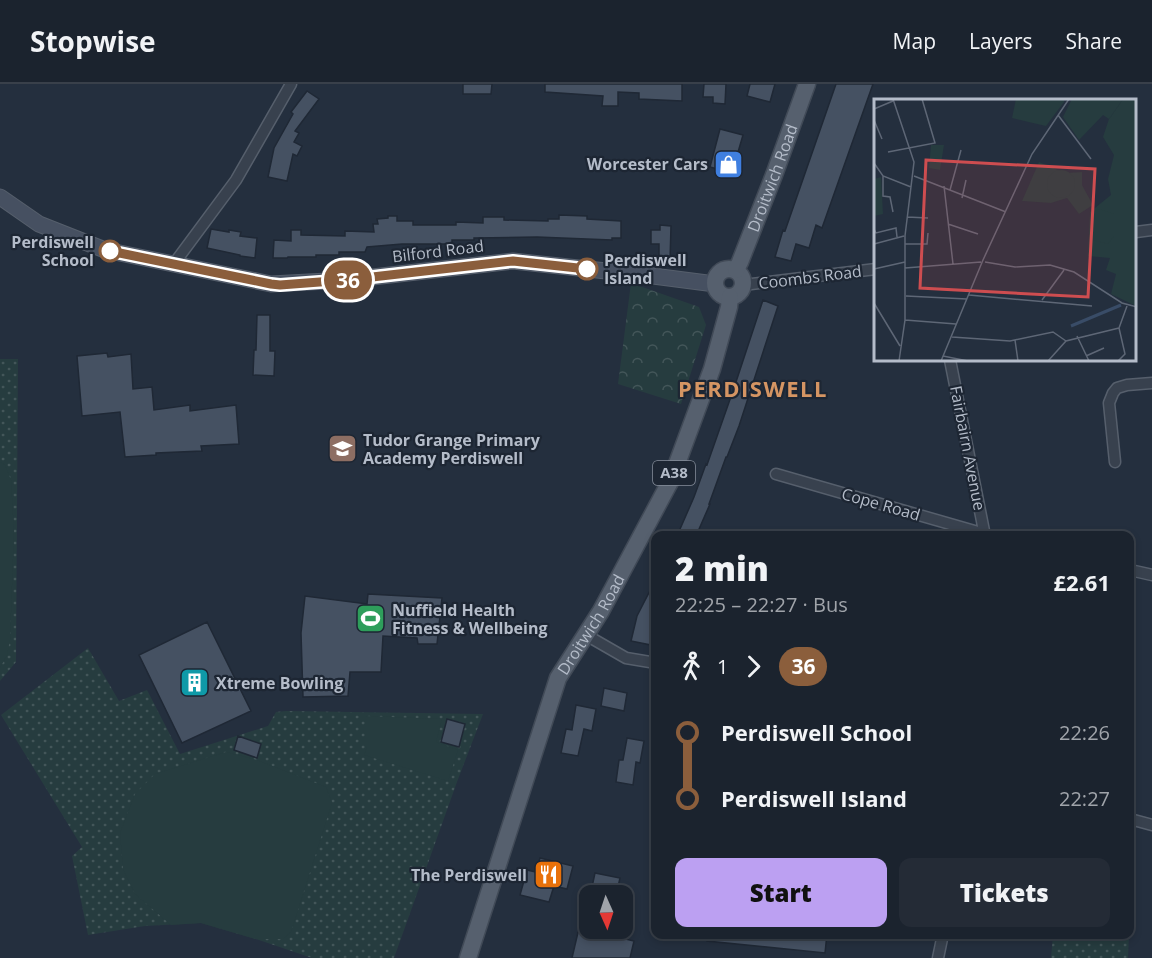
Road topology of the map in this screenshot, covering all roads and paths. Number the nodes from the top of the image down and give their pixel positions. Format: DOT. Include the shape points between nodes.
graph roads {
  1 [pos="291,84"];
  2 [pos="807,84"];
  3 [pos="0,197"];
  4 [pos="1152,230"];
  5 [pos="1137,232"];
  6 [pos="173,265"];
  7 [pos="874,269"];
  8 [pos="740,277"];
  9 [pos="715,284"];
  10 [pos="730,297"];
  11 [pos="951,362"];
  12 [pos="1152,383"];
  13 [pos="1114,462"];
  14 [pos="776,474"];
  15 [pos="971,531"];
  16 [pos="984,531"];
  17 [pos="1134,571"];
  18 [pos="1152,575"];
  19 [pos="586,635"];
  20 [pos="651,662"];
  21 [pos="1134,820"];
  22 [pos="1152,825"];
  23 [pos="942,939"];
  24 [pos="468,958"];
  25 [pos="938,958"];
  1 -- 6 [label="street" via="236,180"];
  2 -- 8 [label="main road, Droitwich Road" via="740,262"];
  3 -- 6 [label="main road, Bilford Road" via="39,224 105,250"];
  4 -- 5 [label="street"];
  6 -- 9 [label="main road, Bilford Road" via="280,285 513,261"];
  7 -- 8 [label="street, Coombs Road"];
  8 -- 9 [label="main road" via="729,269 717,275"];
  8 -- 10 [label="main road, Droitwich Road" via="743,288"];
  9 -- 10 [label="main road" via="720,294"];
  10 -- 19 [label="main road, Droitwich Road / A38" via="712,369 671,480"];
  11 -- 16 [label="street, Fairbairn Avenue"];
  12 -- 13 [label="street" via="1127,385 1113,393 1109,403"];
  14 -- 15 [label="street, Cope Road"];
  17 -- 18 [label="street"];
  19 -- 20 [label="street" via="626,658"];
  19 -- 24 [label="main road, Droitwich Road / A38" via="558,678"];
  21 -- 22 [label="street"];
  23 -- 25 [label="street"];
}
